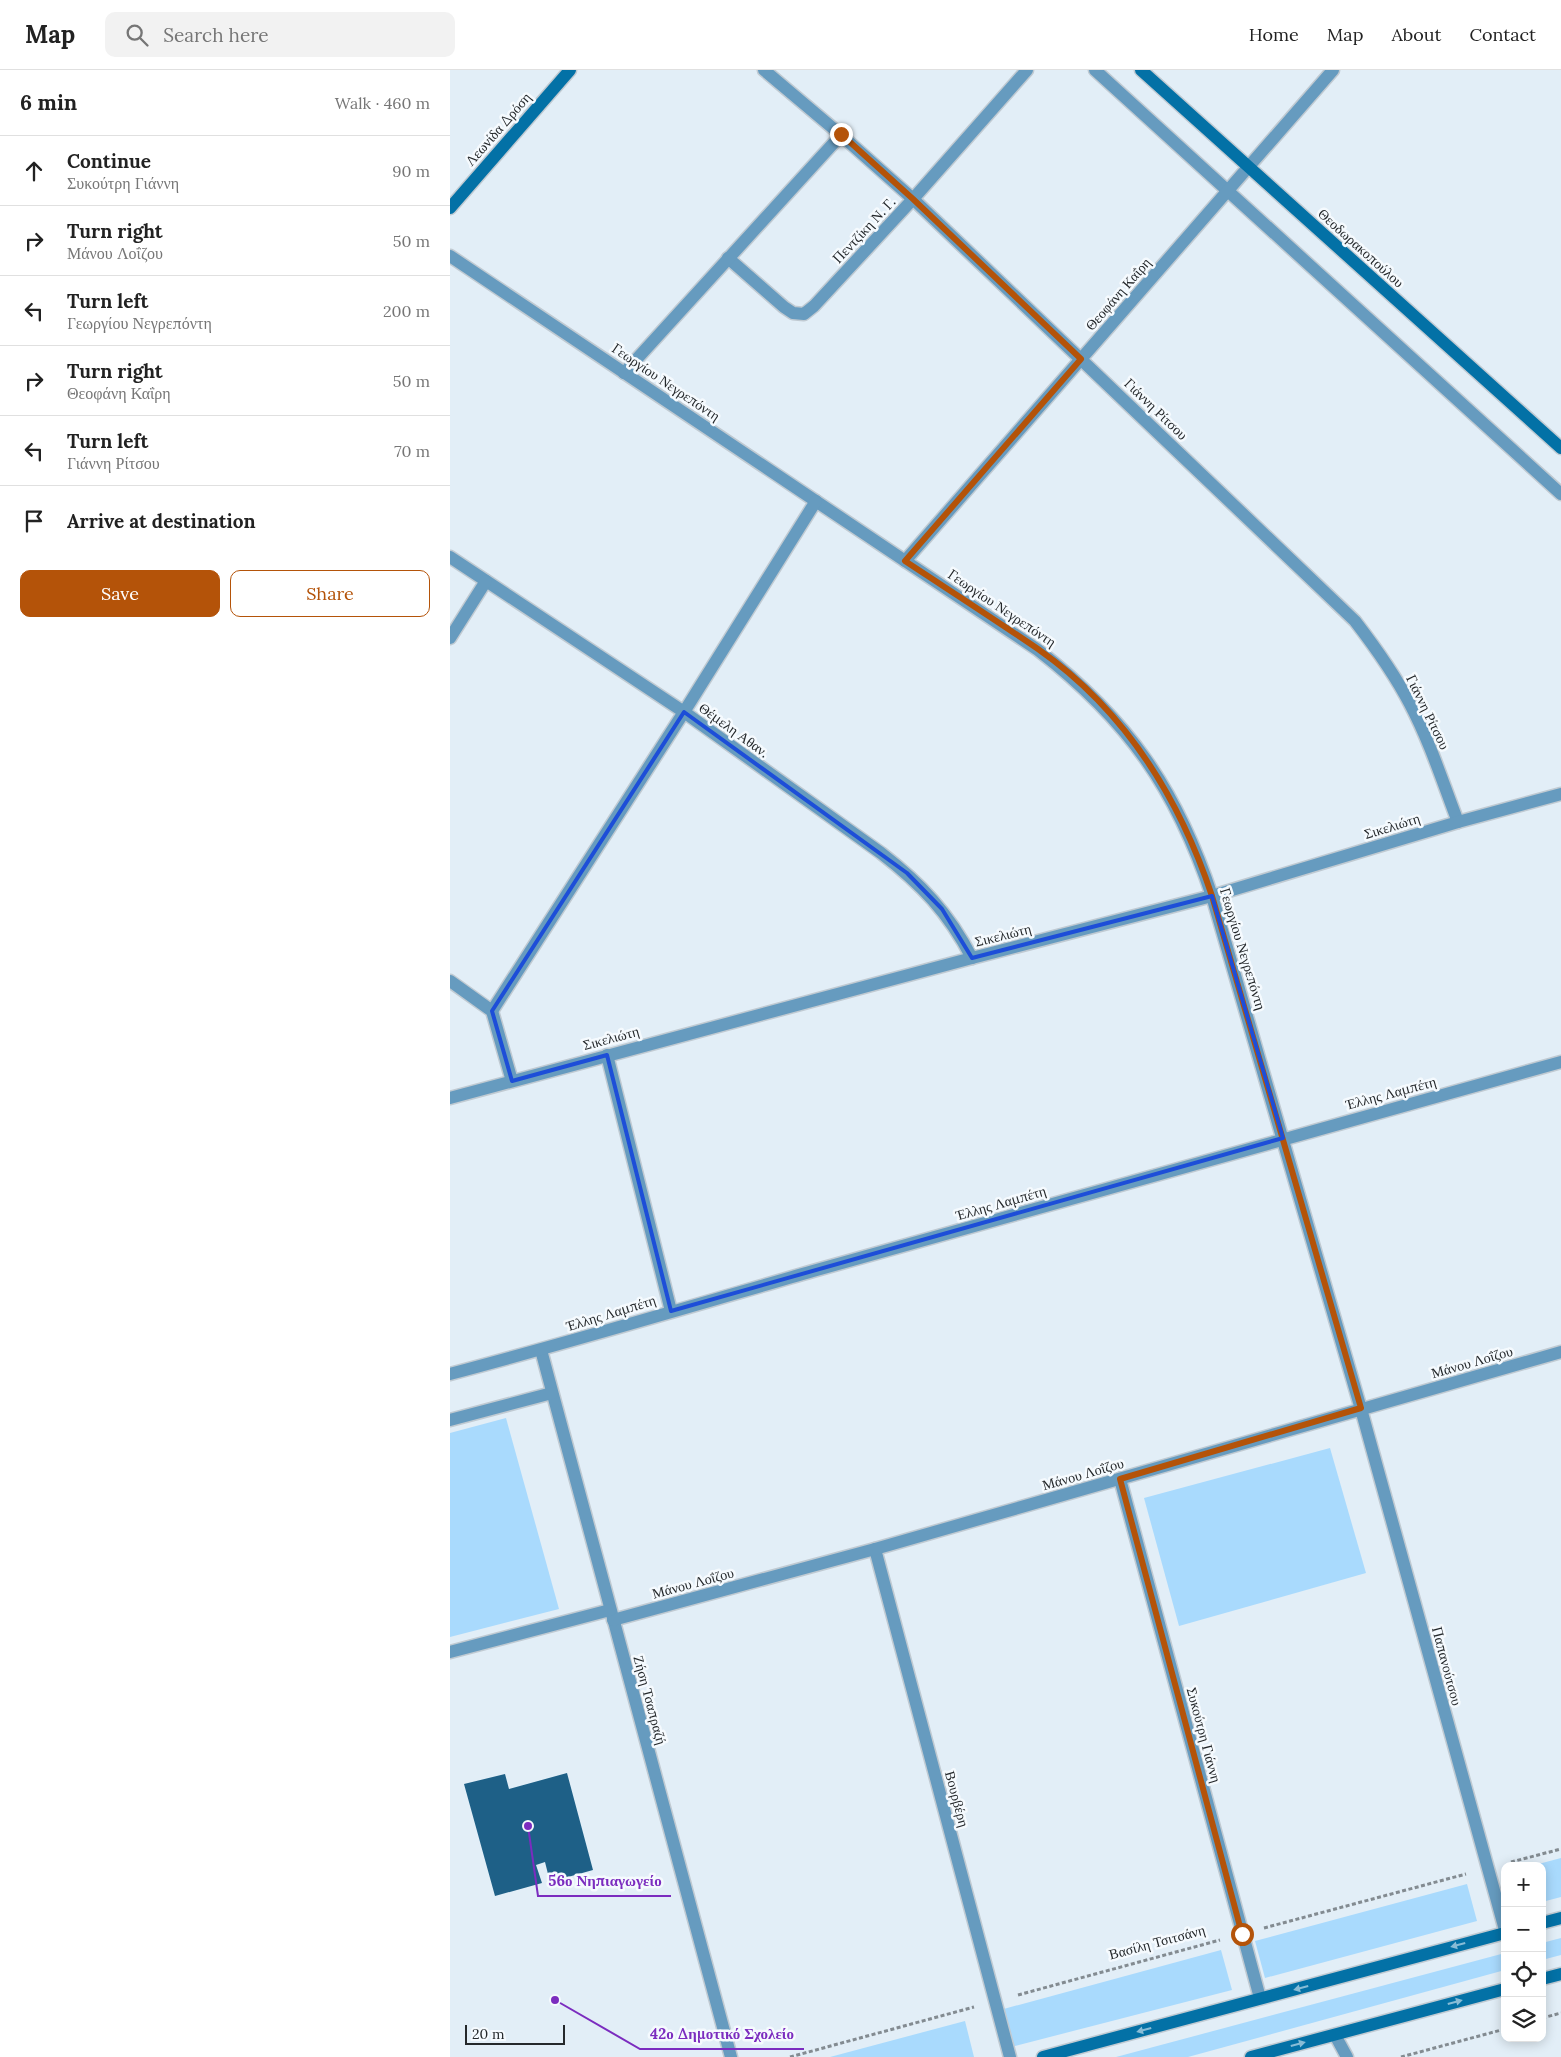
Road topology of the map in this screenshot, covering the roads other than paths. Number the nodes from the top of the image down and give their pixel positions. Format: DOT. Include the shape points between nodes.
graph roads {
  1 [pos="570,70"];
  2 [pos="764,70"];
  3 [pos="1027,70"];
  4 [pos="1095,70"];
  5 [pos="1142,70"];
  6 [pos="1333,70"];
  7 [pos="841,134"];
  8 [pos="1249,167"];
  9 [pos="1228,191"];
  10 [pos="913,199"];
  11 [pos="450,208"];
  12 [pos="450,256"];
  13 [pos="728,258"];
  14 [pos="1081,359"];
  15 [pos="624,372"];
  16 [pos="1561,448"];
  17 [pos="1561,494"];
  18 [pos="816,501"];
  19 [pos="450,557"];
  20 [pos="905,561"];
  21 [pos="486,582"];
  22 [pos="450,638"];
  23 [pos="684,712"];
  24 [pos="1561,794"];
  25 [pos="1458,822"];
  26 [pos="1212,896"];
  27 [pos="972,958"];
  28 [pos="450,981"];
  29 [pos="492,1011"];
  30 [pos="607,1055"];
  31 [pos="1561,1062"];
  32 [pos="512,1081"];
  33 [pos="450,1098"];
  34 [pos="1284,1138"];
  35 [pos="671,1312"];
  36 [pos="541,1350"];
  37 [pos="1561,1352"];
  38 [pos="450,1374"];
  39 [pos="552,1393"];
  40 [pos="1361,1408"];
  41 [pos="450,1420"];
  42 [pos="1120,1479"];
  43 [pos="876,1549"];
  44 [pos="611,1615"];
  45 [pos="450,1652"];
  46 [pos="1501,1917"];
  47 [pos="1561,1918"];
  48 [pos="1546,1922"];
  49 [pos="1501,1932"];
  50 [pos="1561,1974"];
  51 [pos="1546,1978"];
  52 [pos="1501,1990"];
  53 [pos="1260,1998"];
  54 [pos="1335,2035"];
  55 [pos="732,2057"];
  56 [pos="1010,2057"];
  57 [pos="1043,2057"];
  58 [pos="1251,2057"];
  59 [pos="1347,2057"];
  1 -- 11 [label="street, Λεωνίδα Δρόση"];
  2 -- 7 [label="street, Γιάννη Ρίτσου"];
  3 -- 10 [label="street, Πεντζίκη Ν. Γ."];
  4 -- 9 [label="street"];
  5 -- 8 [label="street, Θεοδωρακοπούλου"];
  6 -- 8 [label="street, Θεοφάνη Καΐρη"];
  7 -- 10 [label="street, Γιάννη Ρίτσου"];
  7 -- 13 [label="street"];
  8 -- 9 [label="street, Θεοφάνη Καΐρη"];
  8 -- 16 [label="street, Θεοδωρακοπούλου"];
  9 -- 14 [label="street, Θεοφάνη Καΐρη"];
  9 -- 17 [label="street"];
  10 -- 13 [label="street, Πεντζίκη Ν. Γ." via="804,314 793,313 784,307"];
  10 -- 14 [label="street, Γιάννη Ρίτσου"];
  12 -- 15 [label="street, Γεωργίου Νεγρεπόντη"];
  13 -- 15 [label="street"];
  14 -- 20 [label="street, Θεοφάνη Καΐρη"];
  14 -- 25 [label="street, Γιάννη Ρίτσου" via="1355,620 1410,704"];
  15 -- 18 [label="street, Γεωργίου Νεγρεπόντη"];
  18 -- 20 [label="street, Γεωργίου Νεγρεπόντη"];
  18 -- 23 [label="street"];
  19 -- 21 [label="street, Θέμελη Αθαν."];
  20 -- 26 [label="street, Γεωργίου Νεγρεπόντη" via="1038,650 1076,680 1119,724 1146,758 1170,797"];
  21 -- 22 [label="street"];
  21 -- 23 [label="street, Θέμελη Αθαν."];
  23 -- 27 [label="street, Θέμελη Αθαν." via="907,873 942,909"];
  23 -- 29 [label="street"];
  24 -- 25 [label="street, Σικελιώτη"];
  25 -- 26 [label="street, Σικελιώτη"];
  26 -- 27 [label="street, Σικελιώτη"];
  26 -- 34 [label="street, Γεωργίου Νεγρεπόντη"];
  27 -- 30 [label="street, Σικελιώτη"];
  28 -- 29 [label="street"];
  29 -- 32 [label="street"];
  30 -- 32 [label="street, Σικελιώτη"];
  30 -- 35 [label="street"];
  31 -- 34 [label="street, Έλλης Λαμπέτη"];
  32 -- 33 [label="street, Σικελιώτη"];
  34 -- 35 [label="street, Έλλης Λαμπέτη"];
  34 -- 40 [label="street, Γεωργίου Νεγρεπόντη"];
  35 -- 36 [label="street, Έλλης Λαμπέτη"];
  36 -- 38 [label="street, Έλλης Λαμπέτη"];
  36 -- 39 [label="street, Ζήση Τσαπραζή"];
  37 -- 40 [label="street, Μάνου Λοΐζου"];
  39 -- 41 [label="street"];
  39 -- 44 [label="street, Ζήση Τσαπραζή"];
  40 -- 42 [label="street, Μάνου Λοΐζου"];
  40 -- 46 [label="street, Παπανούτσου"];
  42 -- 43 [label="street, Μάνου Λοΐζου"];
  42 -- 53 [label="street, Συκούτρη Γιάννη"];
  43 -- 44 [label="street, Μάνου Λοΐζου"];
  43 -- 56 [label="street, Βουρβέρη"];
  44 -- 45 [label="street, Μάνου Λοΐζου"];
  44 -- 55 [label="street, Ζήση Τσαπραζή"];
  47 -- 48 [label="street"];
  49 -- 53 [label="street, one-way"];
  50 -- 51 [label="street"];
  54 -- 52 [label="street, one-way"];
  53 -- 57 [label="street, one-way"];
  58 -- 54 [label="street, one-way"];
  54 -- 59 [label="street"];
}
